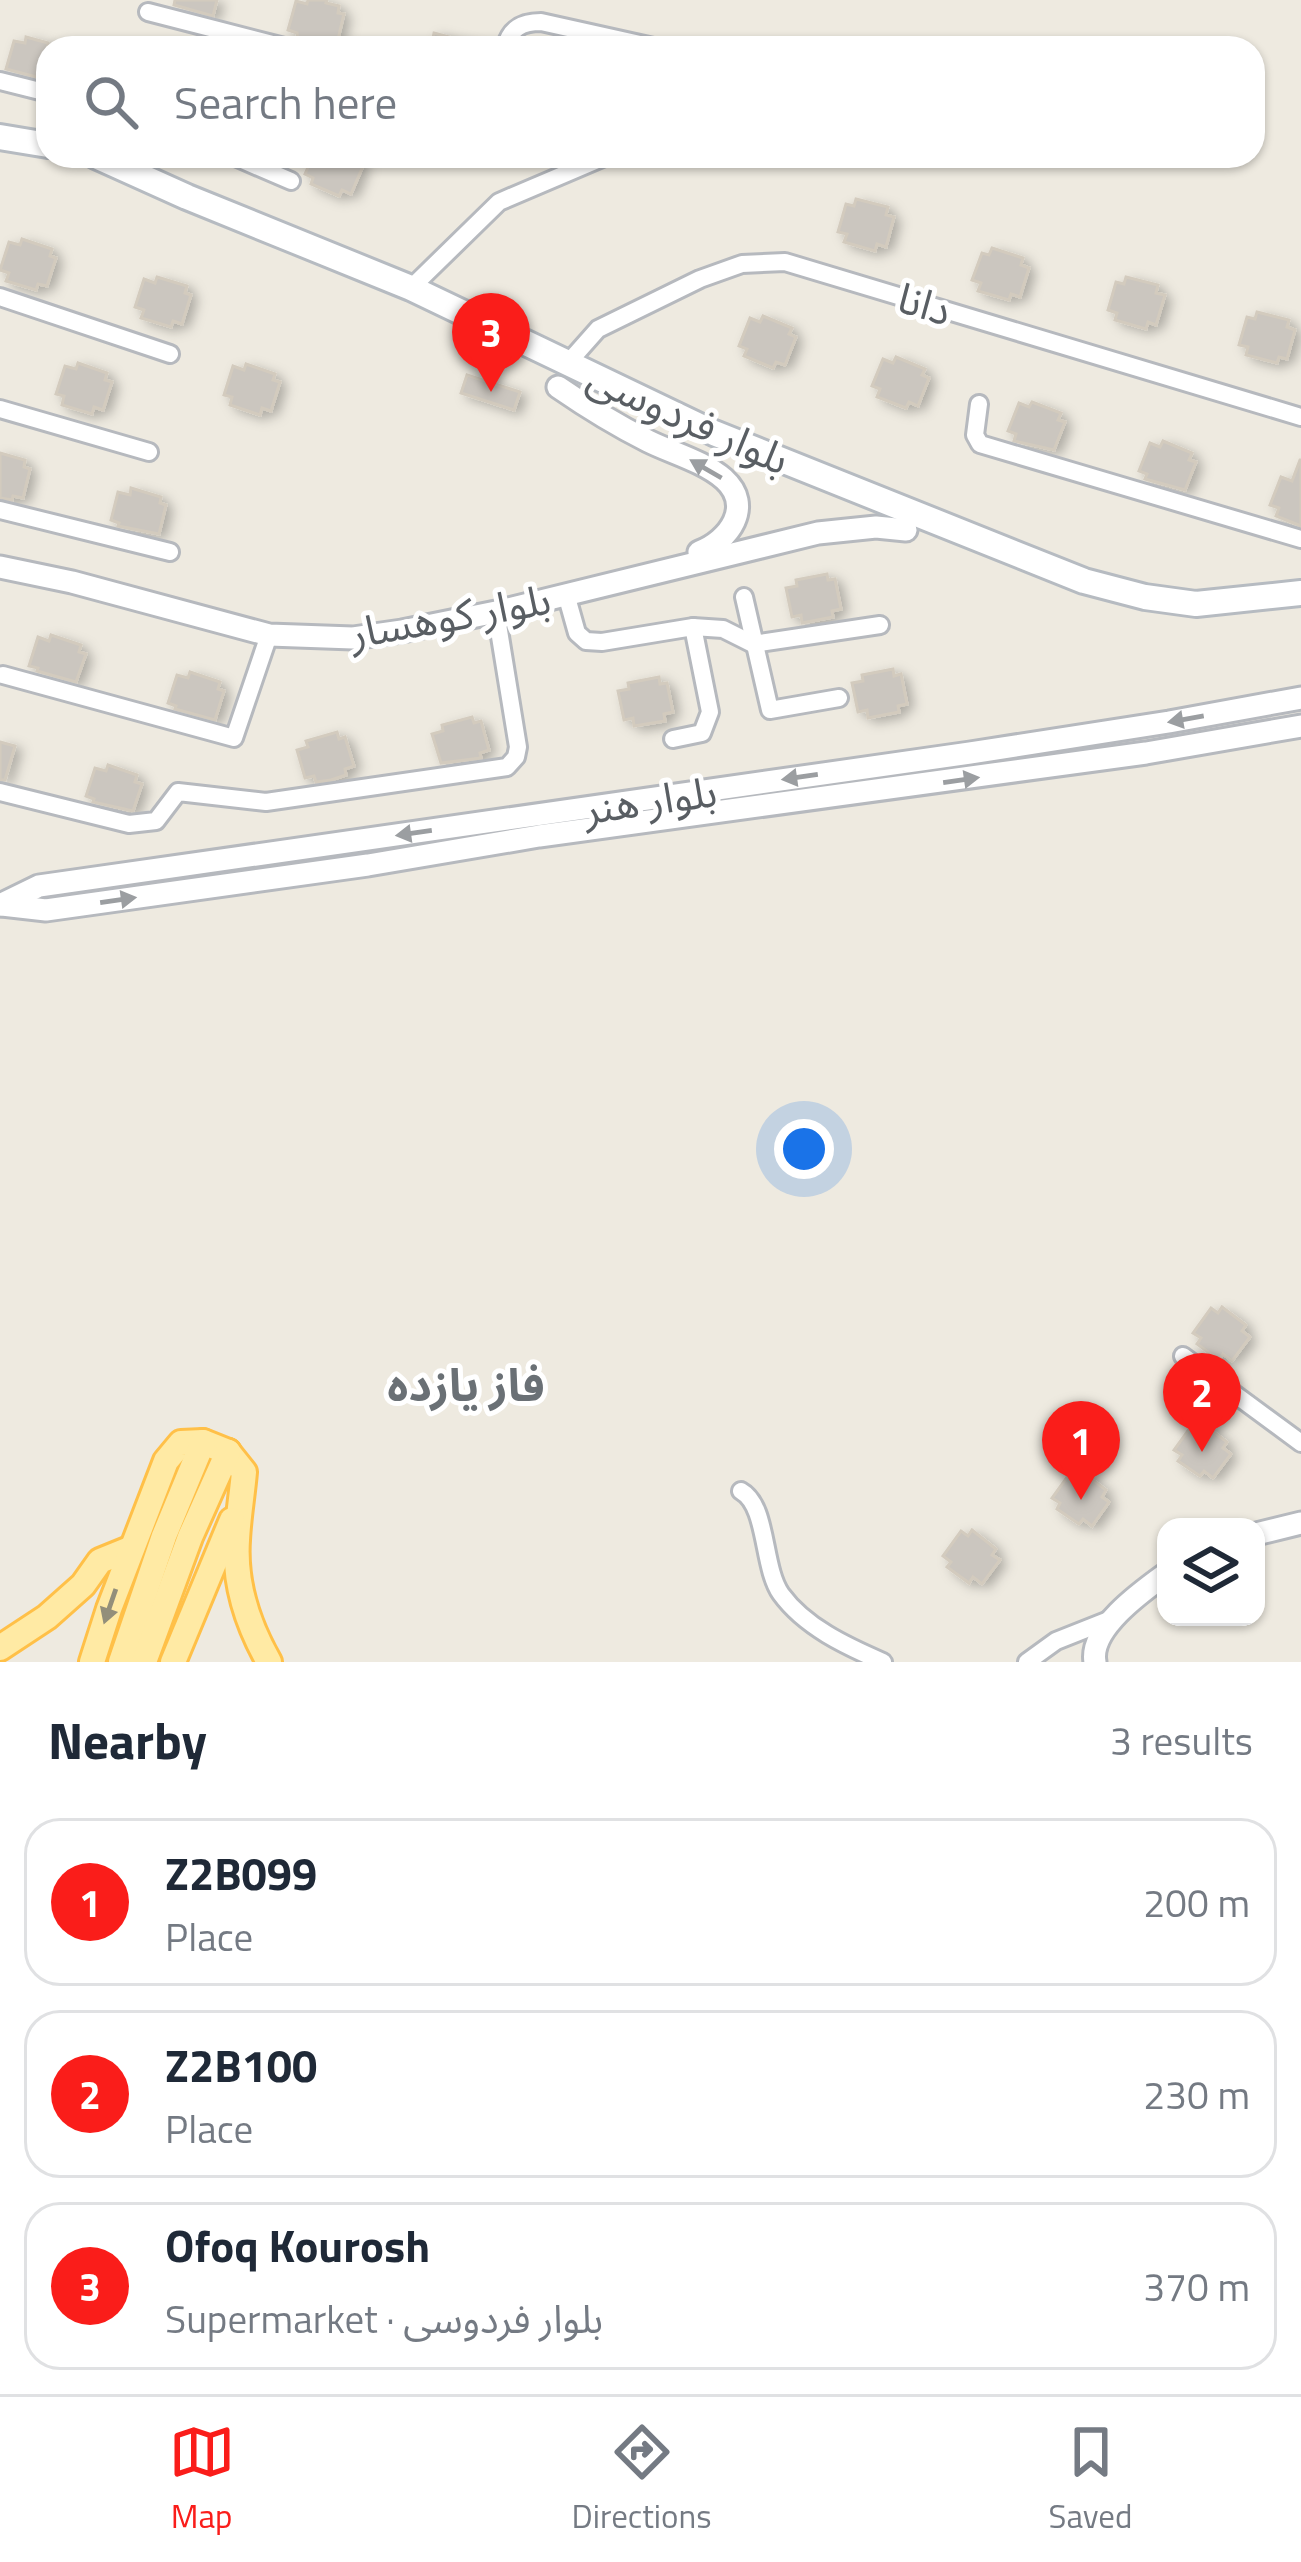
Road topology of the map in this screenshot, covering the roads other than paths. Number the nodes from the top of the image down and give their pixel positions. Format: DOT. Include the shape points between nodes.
graph roads {
  1 [pos="148,12"];
  2 [pos="241,36"];
  3 [pos="511,36"];
  4 [pos="604,36"];
  5 [pos="0,81"];
  6 [pos="36,90"];
  7 [pos="0,137"];
  8 [pos="36,143"];
  9 [pos="123,168"];
  10 [pos="261,168"];
  11 [pos="579,168"];
  12 [pos="292,181"];
  13 [pos="412,288"];
  14 [pos="0,297"];
  15 [pos="170,354"];
  16 [pos="562,375"];
  17 [pos="979,404"];
  18 [pos="0,409"];
  19 [pos="1301,417"];
  20 [pos="149,452"];
  21 [pos="0,510"];
  22 [pos="906,530"];
  23 [pos="1301,539"];
  24 [pos="170,551"];
  25 [pos="0,567"];
  26 [pos="619,580"];
  27 [pos="1301,593"];
  28 [pos="566,594"];
  29 [pos="744,597"];
  30 [pos="496,612"];
  31 [pos="880,626"];
  32 [pos="693,627"];
  33 [pos="269,635"];
  34 [pos="753,644"];
  35 [pos="3,675"];
  36 [pos="839,698"];
  37 [pos="1301,698"];
  38 [pos="1301,726"];
  39 [pos="673,739"];
  40 [pos="0,792"];
  41 [pos="1,905"];
  42 [pos="1183,1356"];
  43 [pos="203,1442"];
  44 [pos="1301,1443"];
  45 [pos="229,1452"];
  46 [pos="741,1491"];
  47 [pos="242,1496"];
  48 [pos="1301,1522"];
  49 [pos="1265,1532"];
  50 [pos="132,1548"];
  51 [pos="1157,1582"];
  52 [pos="1114,1618"];
  53 [pos="0,1648"];
  54 [pos="92,1662"];
  55 [pos="121,1662"];
  56 [pos="144,1662"];
  57 [pos="173,1662"];
  58 [pos="269,1662"];
  59 [pos="883,1662"];
  60 [pos="1027,1662"];
  61 [pos="1095,1662"];
  1 -- 2 [label="street"];
  3 -- 4 [label="street" via="525,22 541,22"];
  5 -- 6 [label="street"];
  7 -- 8 [label="main road"];
  9 -- 13 [label="main road, بلوار فردوسی"];
  10 -- 12 [label="street"];
  11 -- 13 [label="street" via="499,202"];
  13 -- 16 [label="main road, بلوار فردوسی"];
  14 -- 15 [label="street"];
  16 -- 19 [label="street, دانا" via="598,329 700,279 742,264 784,262"];
  26 -- 16 [label="street, one-way" via="726,537 736,499 727,481 588,408"];
  16 -- 27 [label="main road, بلوار فردوسی" via="1084,581 1196,604"];
  17 -- 23 [label="street" via="980,444"];
  18 -- 20 [label="street"];
  21 -- 24 [label="street"];
  22 -- 26 [label="street" via="818,532"];
  25 -- 33 [label="street, بلوار کوهسار"];
  26 -- 28 [label="street, بلوار کوهسار"];
  28 -- 30 [label="street, بلوار کوهسار"];
  28 -- 32 [label="street" via="586,641"];
  29 -- 34 [label="street"];
  30 -- 33 [label="street, بلوار کوهسار" via="353,638"];
  30 -- 40 [label="street" via="518,747 507,767 266,802 178,793 156,821 128,824"];
  31 -- 34 [label="street"];
  32 -- 34 [label="street" via="723,629"];
  32 -- 39 [label="street" via="708,724"];
  33 -- 35 [label="street" via="234,738"];
  34 -- 36 [label="street" via="770,710"];
  37 -- 41 [label="street, بلوار هنر, one-way" via="39,886"];
  41 -- 38 [label="street, بلوار هنر, one-way" via="69,907"];
  42 -- 44 [label="street"];
  43 -- 45 [label="main road"];
  43 -- 50 [label="main road" via="181,1443 166,1461"];
  43 -- 55 [label="main road"];
  45 -- 47 [label="main road" via="244,1472"];
  45 -- 56 [label="main road"];
  46 -- 59 [label="street" via="756,1507 778,1590 801,1618"];
  47 -- 57 [label="main road"];
  47 -- 58 [label="main road" via="238,1580"];
  48 -- 49 [label="street"];
  50 -- 53 [label="main road" via="100,1561 47,1617"];
  50 -- 54 [label="main road, one-way"];
  51 -- 52 [label="street"];
  52 -- 60 [label="street"];
  52 -- 61 [label="street" via="1099,1634"];
}
